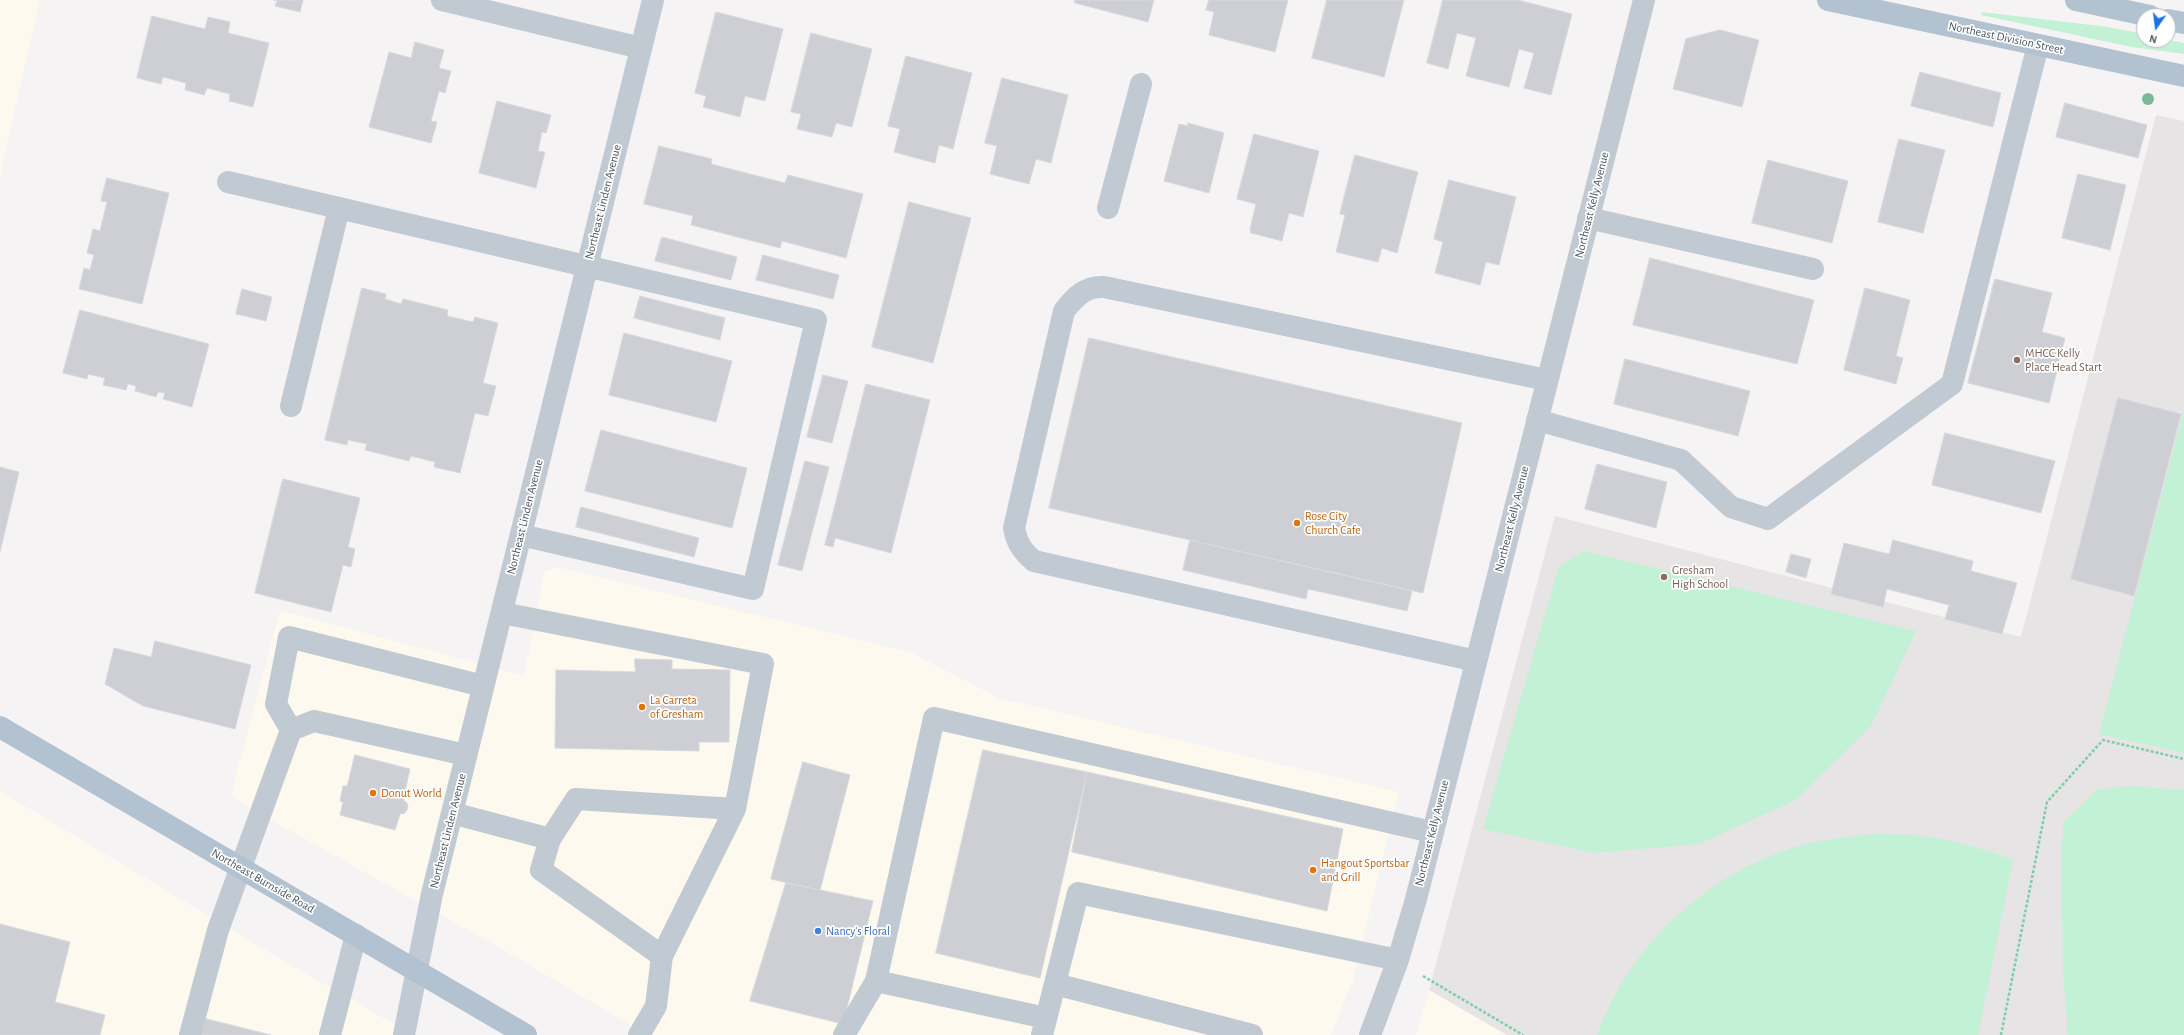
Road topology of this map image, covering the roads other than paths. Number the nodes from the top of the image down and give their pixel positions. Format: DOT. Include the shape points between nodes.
graph roads {
  1 [pos="442,0"];
  2 [pos="653,0"];
  3 [pos="1644,0"];
  4 [pos="1828,0"];
  5 [pos="2076,0"];
  6 [pos="2136,13"];
  7 [pos="2038,45"];
  8 [pos="642,48"];
  9 [pos="2184,76"];
  10 [pos="1141,84"];
  11 [pos="228,182"];
  12 [pos="339,208"];
  13 [pos="1108,208"];
  14 [pos="1588,218"];
  15 [pos="587,266"];
  16 [pos="1813,269"];
  17 [pos="1547,380"];
  18 [pos="291,406"];
  19 [pos="1537,420"];
  20 [pos="521,535"];
  21 [pos="502,613"];
  22 [pos="1476,662"];
  23 [pos="483,686"];
  24 [pos="0,727"];
  25 [pos="291,730"];
  26 [pos="466,755"];
  27 [pos="736,809"];
  28 [pos="452,813"];
  29 [pos="1432,832"];
  30 [pos="550,839"];
  31 [pos="240,867"];
  32 [pos="356,935"];
  33 [pos="662,956"];
  34 [pos="1398,960"];
  35 [pos="417,971"];
  36 [pos="876,981"];
  37 [pos="1055,984"];
  38 [pos="1044,1026"];
  39 [pos="190,1035"];
  40 [pos="330,1035"];
  41 [pos="404,1035"];
  42 [pos="526,1035"];
  43 [pos="639,1035"];
  44 [pos="844,1035"];
  45 [pos="1252,1035"];
  46 [pos="1370,1035"];
  1 -- 8 [label="street"];
  2 -- 8 [label="street, Northeast Linden Avenue"];
  3 -- 14 [label="street, Northeast Kelly Avenue"];
  4 -- 7 [label="main road, Northeast Division Street"];
  5 -- 6 [label="main road"];
  7 -- 9 [label="main road, Northeast Division Street"];
  7 -- 19 [label="street" via="1952,384 1768,518 1731,507 1681,460"];
  8 -- 15 [label="street, Northeast Linden Avenue"];
  10 -- 13 [label="street"];
  11 -- 12 [label="street"];
  12 -- 15 [label="street"];
  12 -- 18 [label="street"];
  14 -- 16 [label="street"];
  14 -- 17 [label="street, Northeast Kelly Avenue"];
  15 -- 20 [label="street, Northeast Linden Avenue"];
  15 -- 20 [label="street" via="816,320 753,589"];
  17 -- 19 [label="street, Northeast Kelly Avenue"];
  17 -- 22 [label="street" via="1104,287 1095,286 1085,290 1073,299 1064,311 1014,528 1016,541 1022,551 1034,561"];
  19 -- 22 [label="street, Northeast Kelly Avenue"];
  20 -- 21 [label="street, Northeast Linden Avenue"];
  21 -- 23 [label="street, Northeast Linden Avenue"];
  21 -- 27 [label="street" via="763,664"];
  22 -- 29 [label="street, Northeast Kelly Avenue"];
  23 -- 25 [label="street" via="289,637 276,704"];
  23 -- 26 [label="street, Northeast Linden Avenue"];
  24 -- 31 [label="main road, Northeast Burnside Road"];
  25 -- 26 [label="street" via="314,721"];
  25 -- 31 [label="street"];
  26 -- 28 [label="street, Northeast Linden Avenue"];
  27 -- 30 [label="street" via="576,799"];
  27 -- 33 [label="street"];
  28 -- 30 [label="street"];
  28 -- 35 [label="street, Northeast Linden Avenue" via="432,894"];
  29 -- 34 [label="street, Northeast Kelly Avenue"];
  29 -- 36 [label="street" via="934,718"];
  30 -- 33 [label="street" via="541,870"];
  31 -- 32 [label="main road, Northeast Burnside Road"];
  31 -- 39 [label="street" via="218,930"];
  32 -- 35 [label="main road, Northeast Burnside Road"];
  32 -- 40 [label="street"];
  33 -- 43 [label="street" via="656,1006"];
  34 -- 37 [label="street" via="1078,893"];
  34 -- 46 [label="street, Northeast Kelly Avenue"];
  35 -- 41 [label="street, Northeast Linden Avenue"];
  35 -- 42 [label="main road, Northeast Burnside Road"];
  36 -- 38 [label="street"];
  36 -- 44 [label="street"];
  37 -- 38 [label="street"];
  37 -- 45 [label="street"];
}
